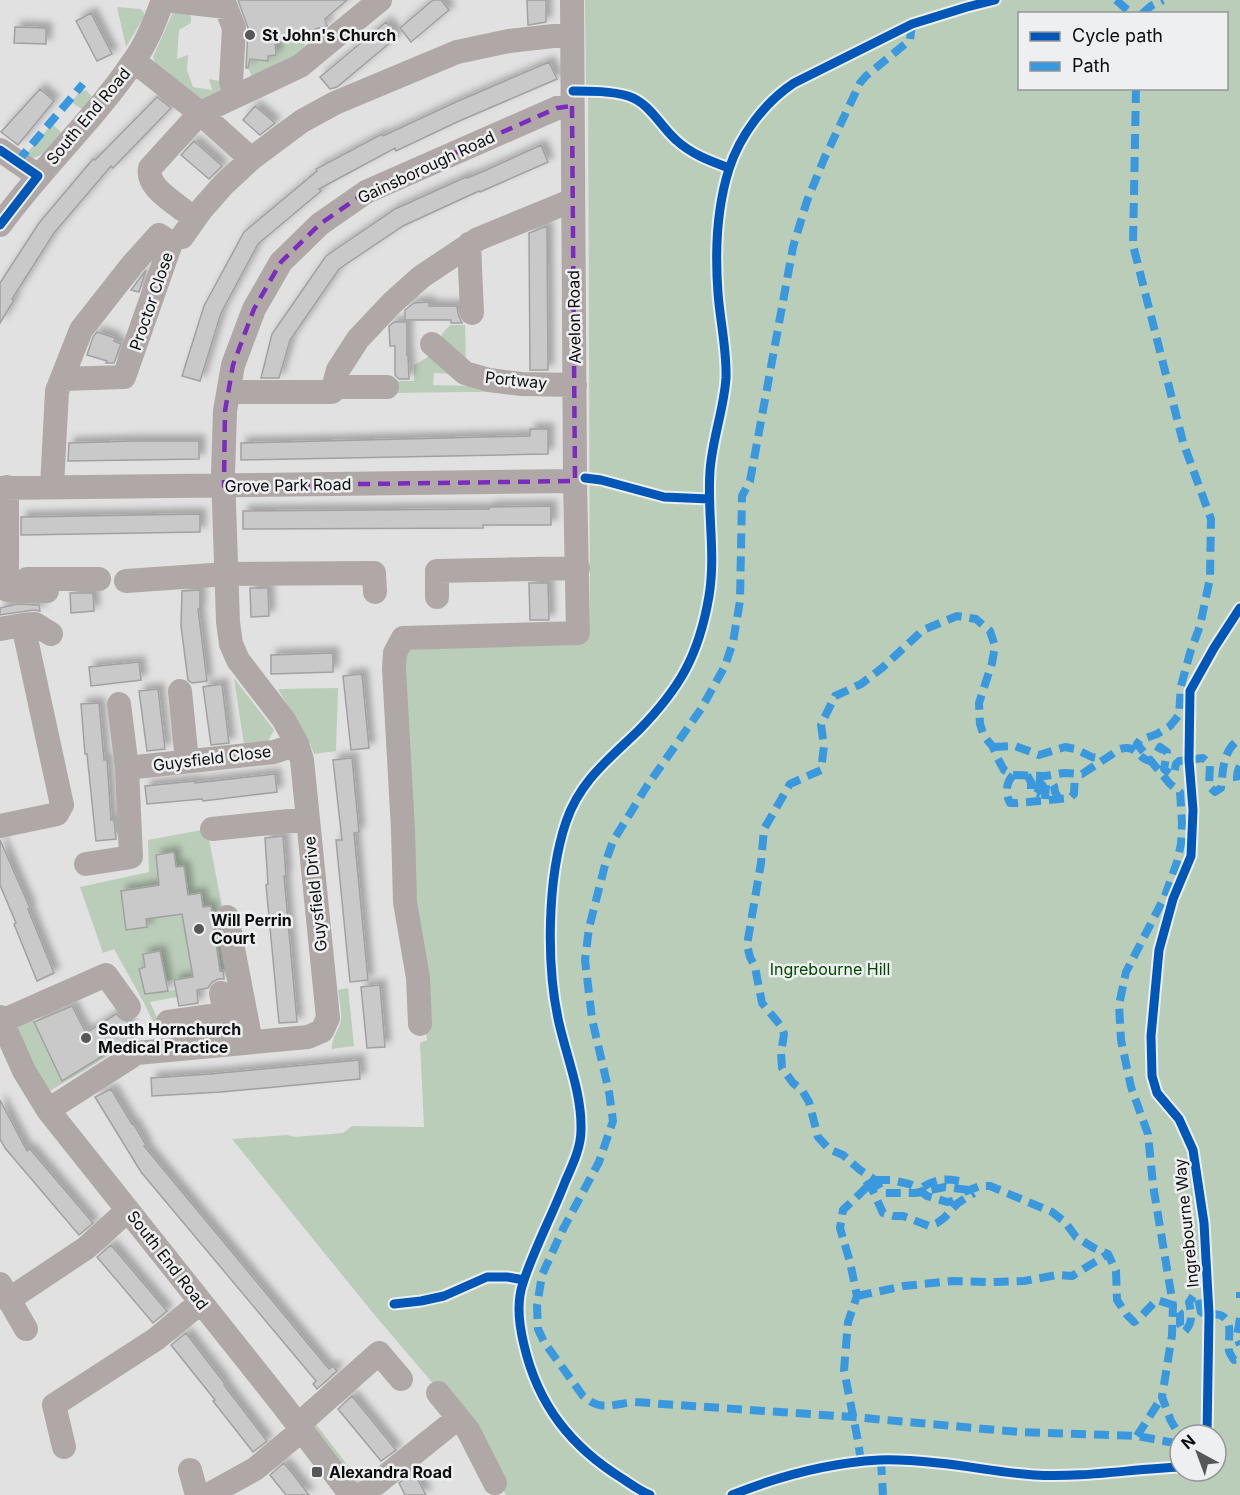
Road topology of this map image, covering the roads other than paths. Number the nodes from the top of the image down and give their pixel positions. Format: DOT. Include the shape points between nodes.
graph roads {
  1 [pos="164,0"];
  2 [pos="380,0"];
  3 [pos="572,0"];
  4 [pos="571,34"];
  5 [pos="134,61"];
  6 [pos="236,96"];
  7 [pos="572,106"];
  8 [pos="200,112"];
  9 [pos="0,150"];
  10 [pos="251,159"];
  11 [pos="38,176"];
  12 [pos="573,200"];
  13 [pos="183,210"];
  14 [pos="0,225"];
  15 [pos="182,237"];
  16 [pos="470,244"];
  17 [pos="472,313"];
  18 [pos="432,344"];
  19 [pos="62,379"];
  20 [pos="575,385"];
  21 [pos="334,387"];
  22 [pos="387,387"];
  23 [pos="229,392"];
  24 [pos="575,481"];
  25 [pos="224,486"];
  26 [pos="52,487"];
  27 [pos="4,488"];
  28 [pos="578,568"];
  29 [pos="227,574"];
  30 [pos="7,579"];
  31 [pos="99,579"];
  32 [pos="126,581"];
  33 [pos="47,591"];
  34 [pos="375,592"];
  35 [pos="437,597"];
  36 [pos="11,627"];
  37 [pos="51,634"];
  38 [pos="180,691"];
  39 [pos="120,704"];
  40 [pos="297,744"];
  41 [pos="187,761"];
  42 [pos="127,768"];
  43 [pos="308,819"];
  44 [pos="0,826"];
  45 [pos="212,829"];
  46 [pos="86,864"];
  47 [pos="227,917"];
  48 [pos="129,1007"];
  49 [pos="1,1019"];
  50 [pos="168,1022"];
  51 [pos="420,1024"];
  52 [pos="239,1043"];
  53 [pos="48,1110"];
  54 [pos="128,1210"];
  55 [pos="4,1292"];
  56 [pos="201,1302"];
  57 [pos="26,1329"];
  58 [pos="401,1379"];
  59 [pos="438,1393"];
  60 [pos="458,1418"];
  61 [pos="300,1427"];
  62 [pos="64,1447"];
  63 [pos="190,1470"];
  64 [pos="495,1483"];
  65 [pos="197,1495"];
  66 [pos="208,1495"];
  67 [pos="351,1495"];
  68 [pos="362,1495"];
  1 -- 5 [label="street, South End Road"];
  1 -- 6 [label="street" via="226,7 234,28 231,82"];
  2 -- 6 [label="street" via="300,66"];
  3 -- 4 [label="street, Avelon Road"];
  4 -- 7 [label="street, Avelon Road"];
  4 -- 10 [label="street" via="457,52 335,103 302,121"];
  5 -- 8 [label="street"];
  5 -- 11 [label="street, South End Road"];
  6 -- 8 [label="street"];
  7 -- 12 [label="street, Avelon Road"];
  7 -- 23 [label="street, Gainsborough Road" via="557,108 366,192 321,224 281,262 254,309 233,365"];
  8 -- 10 [label="street"];
  8 -- 13 [label="street" via="149,171 151,181"];
  9 -- 11 [label="street"];
  10 -- 15 [label="street" via="223,185"];
  11 -- 14 [label="street, South End Road"];
  12 -- 16 [label="street"];
  12 -- 20 [label="street, Avelon Road"];
  16 -- 17 [label="street"];
  16 -- 21 [label="street" via="421,276 392,303 358,339 338,370"];
  18 -- 20 [label="street, Portway" via="465,373 489,380"];
  19 -- 19 [label="street, Proctor Close" via="81,330 132,265 159,235 171,243 124,377"];
  19 -- 26 [label="street, Proctor Close" via="57,391"];
  20 -- 24 [label="street, Avelon Road"];
  21 -- 22 [label="street"];
  21 -- 23 [label="street" via="333,392"];
  23 -- 25 [label="street, Gainsborough Road"];
  24 -- 25 [label="street, Grove Park Road"];
  24 -- 28 [label="street, Avelon Road"];
  25 -- 26 [label="street, Grove Park Road"];
  25 -- 29 [label="street, Guysfield Drive"];
  26 -- 27 [label="street, Grove Park Road"];
  27 -- 30 [label="street"];
  28 -- 35 [label="street" via="437,571"];
  28 -- 51 [label="street, Avelon Road" via="578,633 403,638 395,653 405,902 418,978"];
  29 -- 32 [label="street"];
  29 -- 34 [label="street" via="374,573"];
  29 -- 40 [label="street, Guysfield Drive" via="231,644"];
  30 -- 31 [label="street"];
  30 -- 33 [label="street" via="7,590"];
  36 -- 37 [label="street" via="35,624"];
  36 -- 44 [label="street" via="62,804 57,814"];
  38 -- 41 [label="street"];
  39 -- 42 [label="street"];
  40 -- 41 [label="street, Guysfield Close" via="274,752"];
  40 -- 43 [label="street, Guysfield Drive"];
  41 -- 42 [label="street, Guysfield Close"];
  42 -- 46 [label="street" via="131,857"];
  43 -- 45 [label="street"];
  43 -- 52 [label="street, Guysfield Drive" via="328,1018 322,1031 308,1037"];
  47 -- 52 [label="street"];
  48 -- 49 [label="street" via="106,975"];
  49 -- 53 [label="street, South End Road" via="24,1071"];
  50 -- 52 [label="street" via="223,1003"];
  52 -- 53 [label="street, Guysfield Drive" via="137,1053"];
  53 -- 54 [label="street, South End Road"];
  54 -- 55 [label="street" via="86,1248"];
  54 -- 56 [label="street, South End Road"];
  55 -- 57 [label="street"];
  56 -- 61 [label="street, South End Road"];
  56 -- 62 [label="street" via="156,1340 54,1405"];
  58 -- 61 [label="street" via="379,1353"];
  59 -- 60 [label="street"];
  60 -- 64 [label="street"];
  60 -- 68 [label="street"];
  61 -- 66 [label="street" via="255,1470"];
  61 -- 67 [label="street, South End Road"];
  63 -- 65 [label="street"];
}
